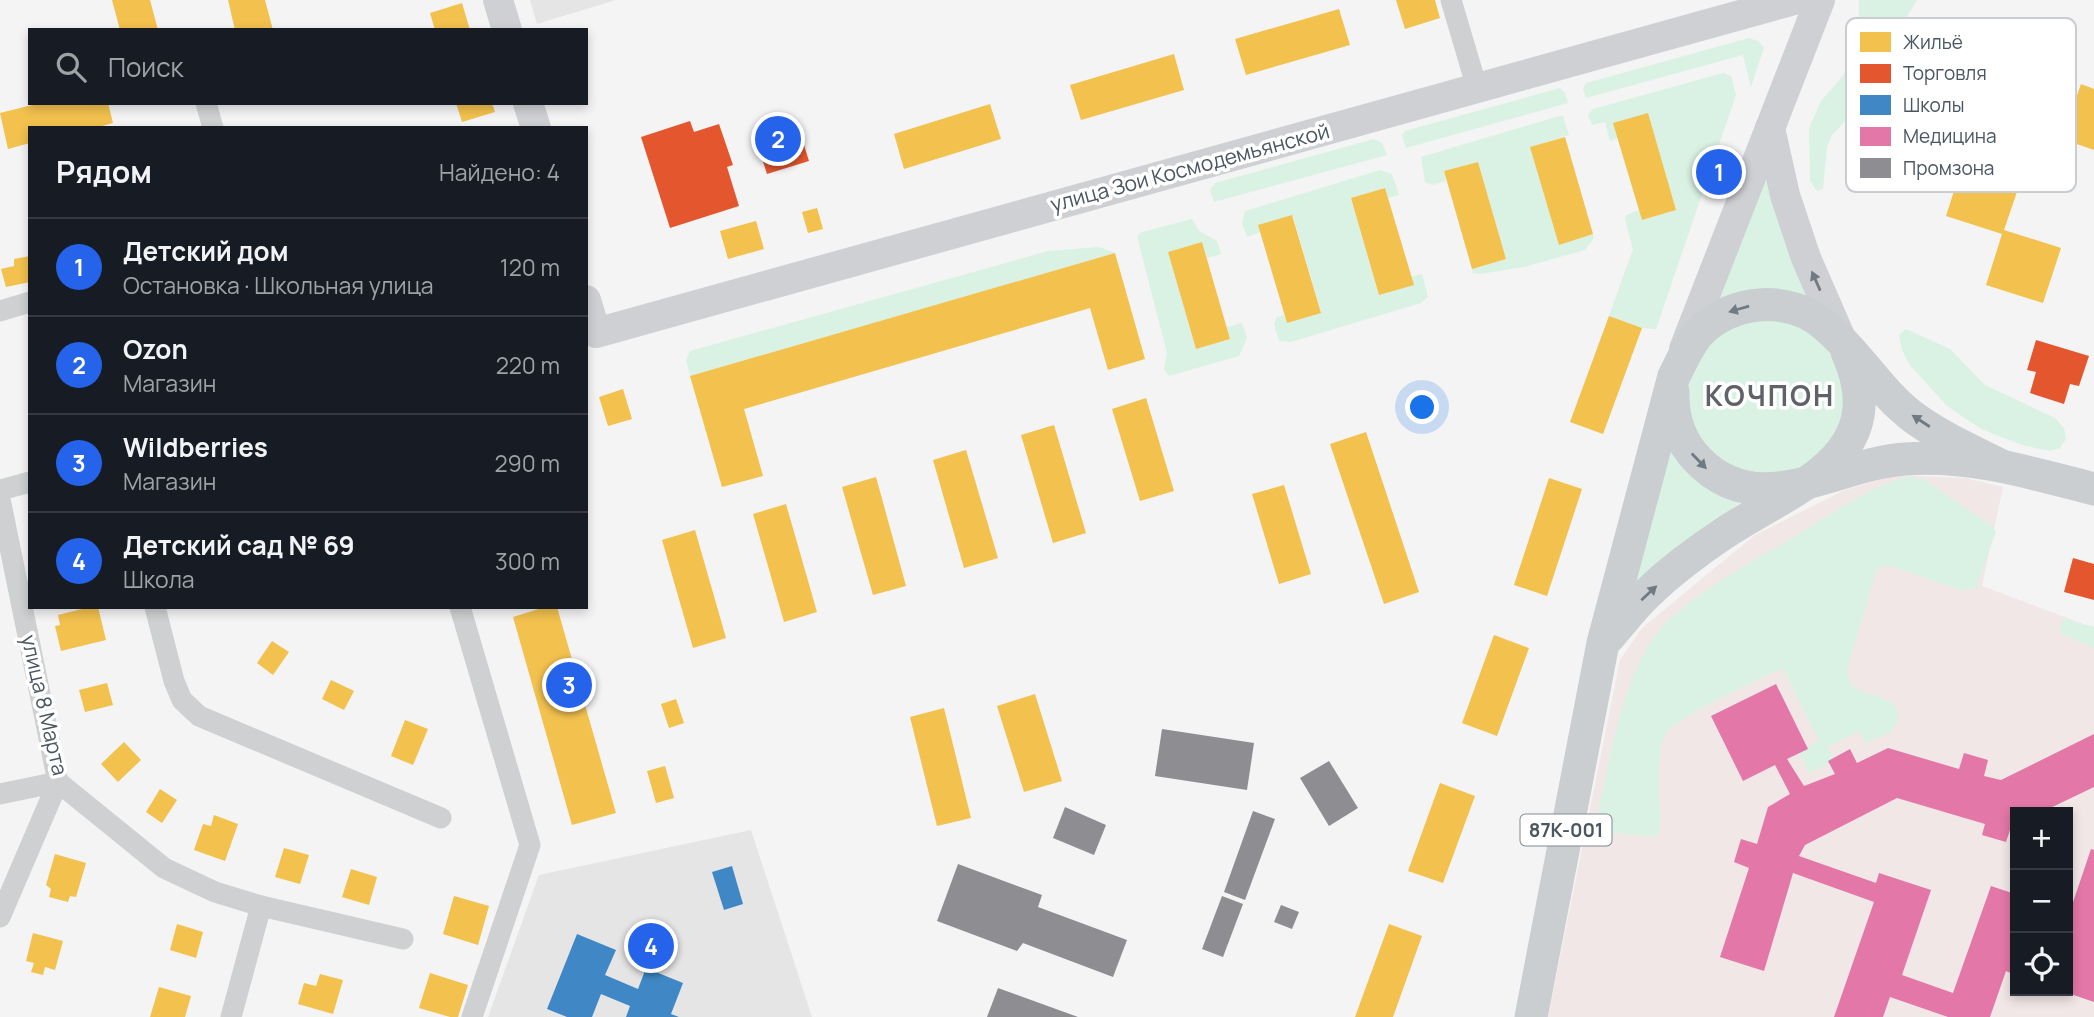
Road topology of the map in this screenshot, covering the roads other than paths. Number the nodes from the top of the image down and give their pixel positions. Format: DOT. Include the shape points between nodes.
graph roads {
  1 [pos="498,0"];
  2 [pos="1451,0"];
  3 [pos="1794,0"];
  4 [pos="1820,0"];
  5 [pos="506,28"];
  6 [pos="1477,88"];
  7 [pos="207,105"];
  8 [pos="529,105"];
  9 [pos="212,126"];
  10 [pos="535,126"];
  11 [pos="1770,128"];
  12 [pos="28,303"];
  13 [pos="0,311"];
  14 [pos="588,314"];
  15 [pos="591,334"];
  16 [pos="1844,344"];
  17 [pos="1674,376"];
  18 [pos="2002,466"];
  19 [pos="1813,480"];
  20 [pos="28,483"];
  21 [pos="2094,489"];
  22 [pos="0,490"];
  23 [pos="0,499"];
  24 [pos="156,609"];
  25 [pos="461,609"];
  26 [pos="1603,643"];
  27 [pos="58,782"];
  28 [pos="0,794"];
  29 [pos="440,818"];
  30 [pos="261,906"];
  31 [pos="0,917"];
  32 [pos="403,939"];
  33 [pos="231,1017"];
  34 [pos="472,1017"];
  35 [pos="1531,1017"];
  1 -- 5 [label="street"];
  2 -- 6 [label="street"];
  3 -- 6 [label="street, улица Зои Космодемьянской"];
  4 -- 11 [label="street"];
  6 -- 15 [label="street, улица Зои Космодемьянской"];
  7 -- 9 [label="street"];
  8 -- 10 [label="street"];
  16 -- 11 [label="street, one-way" via="1806,258"];
  11 -- 17 [label="street"];
  12 -- 13 [label="street"];
  14 -- 15 [label="street"];
  16 -- 17 [label="main road, 87К-001, one-way" via="1808,314 1779,306 1749,306 1722,315 1702,330"];
  18 -- 16 [label="main road, 87К-001, one-way" via="1913,416"];
  16 -- 19 [label="main road, 87К-001" via="1857,379 1857,416 1842,451"];
  17 -- 19 [label="main road, 87К-001, one-way" via="1678,428 1692,454 1709,471 1741,487 1763,491"];
  17 -- 26 [label="main road, 87К-001"];
  18 -- 19 [label="main road, 87К-001" via="1905,459 1866,464"];
  18 -- 21 [label="main road, 87К-001"];
  26 -- 19 [label="main road, 87К-001, one-way" via="1648,592 1712,542"];
  20 -- 22 [label="street"];
  23 -- 27 [label="street, улица 8 Марта"];
  24 -- 29 [label="street" via="174,681 182,700 199,716"];
  25 -- 34 [label="street" via="530,845"];
  26 -- 35 [label="main road, 87К-001"];
  27 -- 28 [label="street"];
  27 -- 30 [label="street, улица 8 Марта" via="164,868 215,892"];
  27 -- 31 [label="street"];
  30 -- 32 [label="street, улица 8 Марта"];
  30 -- 33 [label="street"];
}
